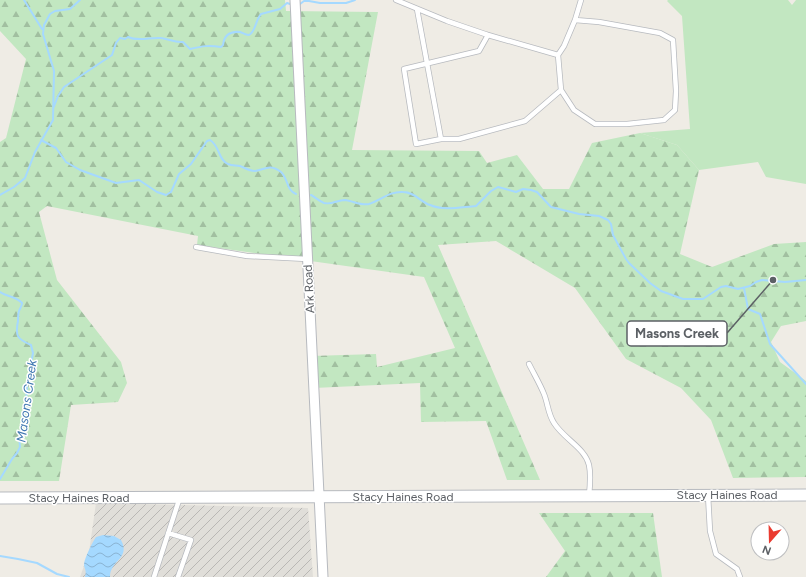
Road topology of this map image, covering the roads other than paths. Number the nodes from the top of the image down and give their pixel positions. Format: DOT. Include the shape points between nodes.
graph roads {
  1 [pos="295,0"];
  2 [pos="396,0"];
  3 [pos="581,0"];
  4 [pos="417,9"];
  5 [pos="575,20"];
  6 [pos="488,35"];
  7 [pos="558,55"];
  8 [pos="427,64"];
  9 [pos="561,90"];
  10 [pos="441,139"];
  11 [pos="196,247"];
  12 [pos="307,259"];
  13 [pos="529,364"];
  14 [pos="708,495"];
  15 [pos="806,495"];
  16 [pos="589,496"];
  17 [pos="180,497"];
  18 [pos="319,497"];
  19 [pos="0,498"];
  20 [pos="168,534"];
  21 [pos="154,577"];
  22 [pos="178,577"];
  23 [pos="323,577"];
  24 [pos="740,577"];
  1 -- 12 [label="street, Ark Road"];
  2 -- 4 [label="lane"];
  3 -- 5 [label="lane"];
  4 -- 6 [label="lane"];
  4 -- 8 [label="lane"];
  5 -- 7 [label="lane"];
  5 -- 9 [label="lane" via="660,33 673,40 676,91 674,110 664,120 595,124 574,110"];
  6 -- 7 [label="lane"];
  6 -- 8 [label="lane" via="479,51"];
  7 -- 9 [label="lane"];
  8 -- 10 [label="lane"];
  8 -- 10 [label="lane" via="404,69 416,144"];
  9 -- 10 [label="lane" via="525,121 459,139"];
  11 -- 12 [label="lane" via="247,256"];
  12 -- 18 [label="street, Ark Road"];
  13 -- 16 [label="lane" via="544,394 554,423 563,436 586,458 590,468"];
  14 -- 15 [label="street, Stacy Haines Road"];
  14 -- 16 [label="street, Stacy Haines Road"];
  14 -- 24 [label="lane" via="710,531 716,554 737,569"];
  16 -- 18 [label="street, Stacy Haines Road"];
  17 -- 18 [label="street, Stacy Haines Road"];
  17 -- 19 [label="street, Stacy Haines Road"];
  17 -- 20 [label="lane"];
  18 -- 23 [label="street, Ark Road"];
  20 -- 21 [label="lane"];
  20 -- 22 [label="lane" via="190,540"];
}
